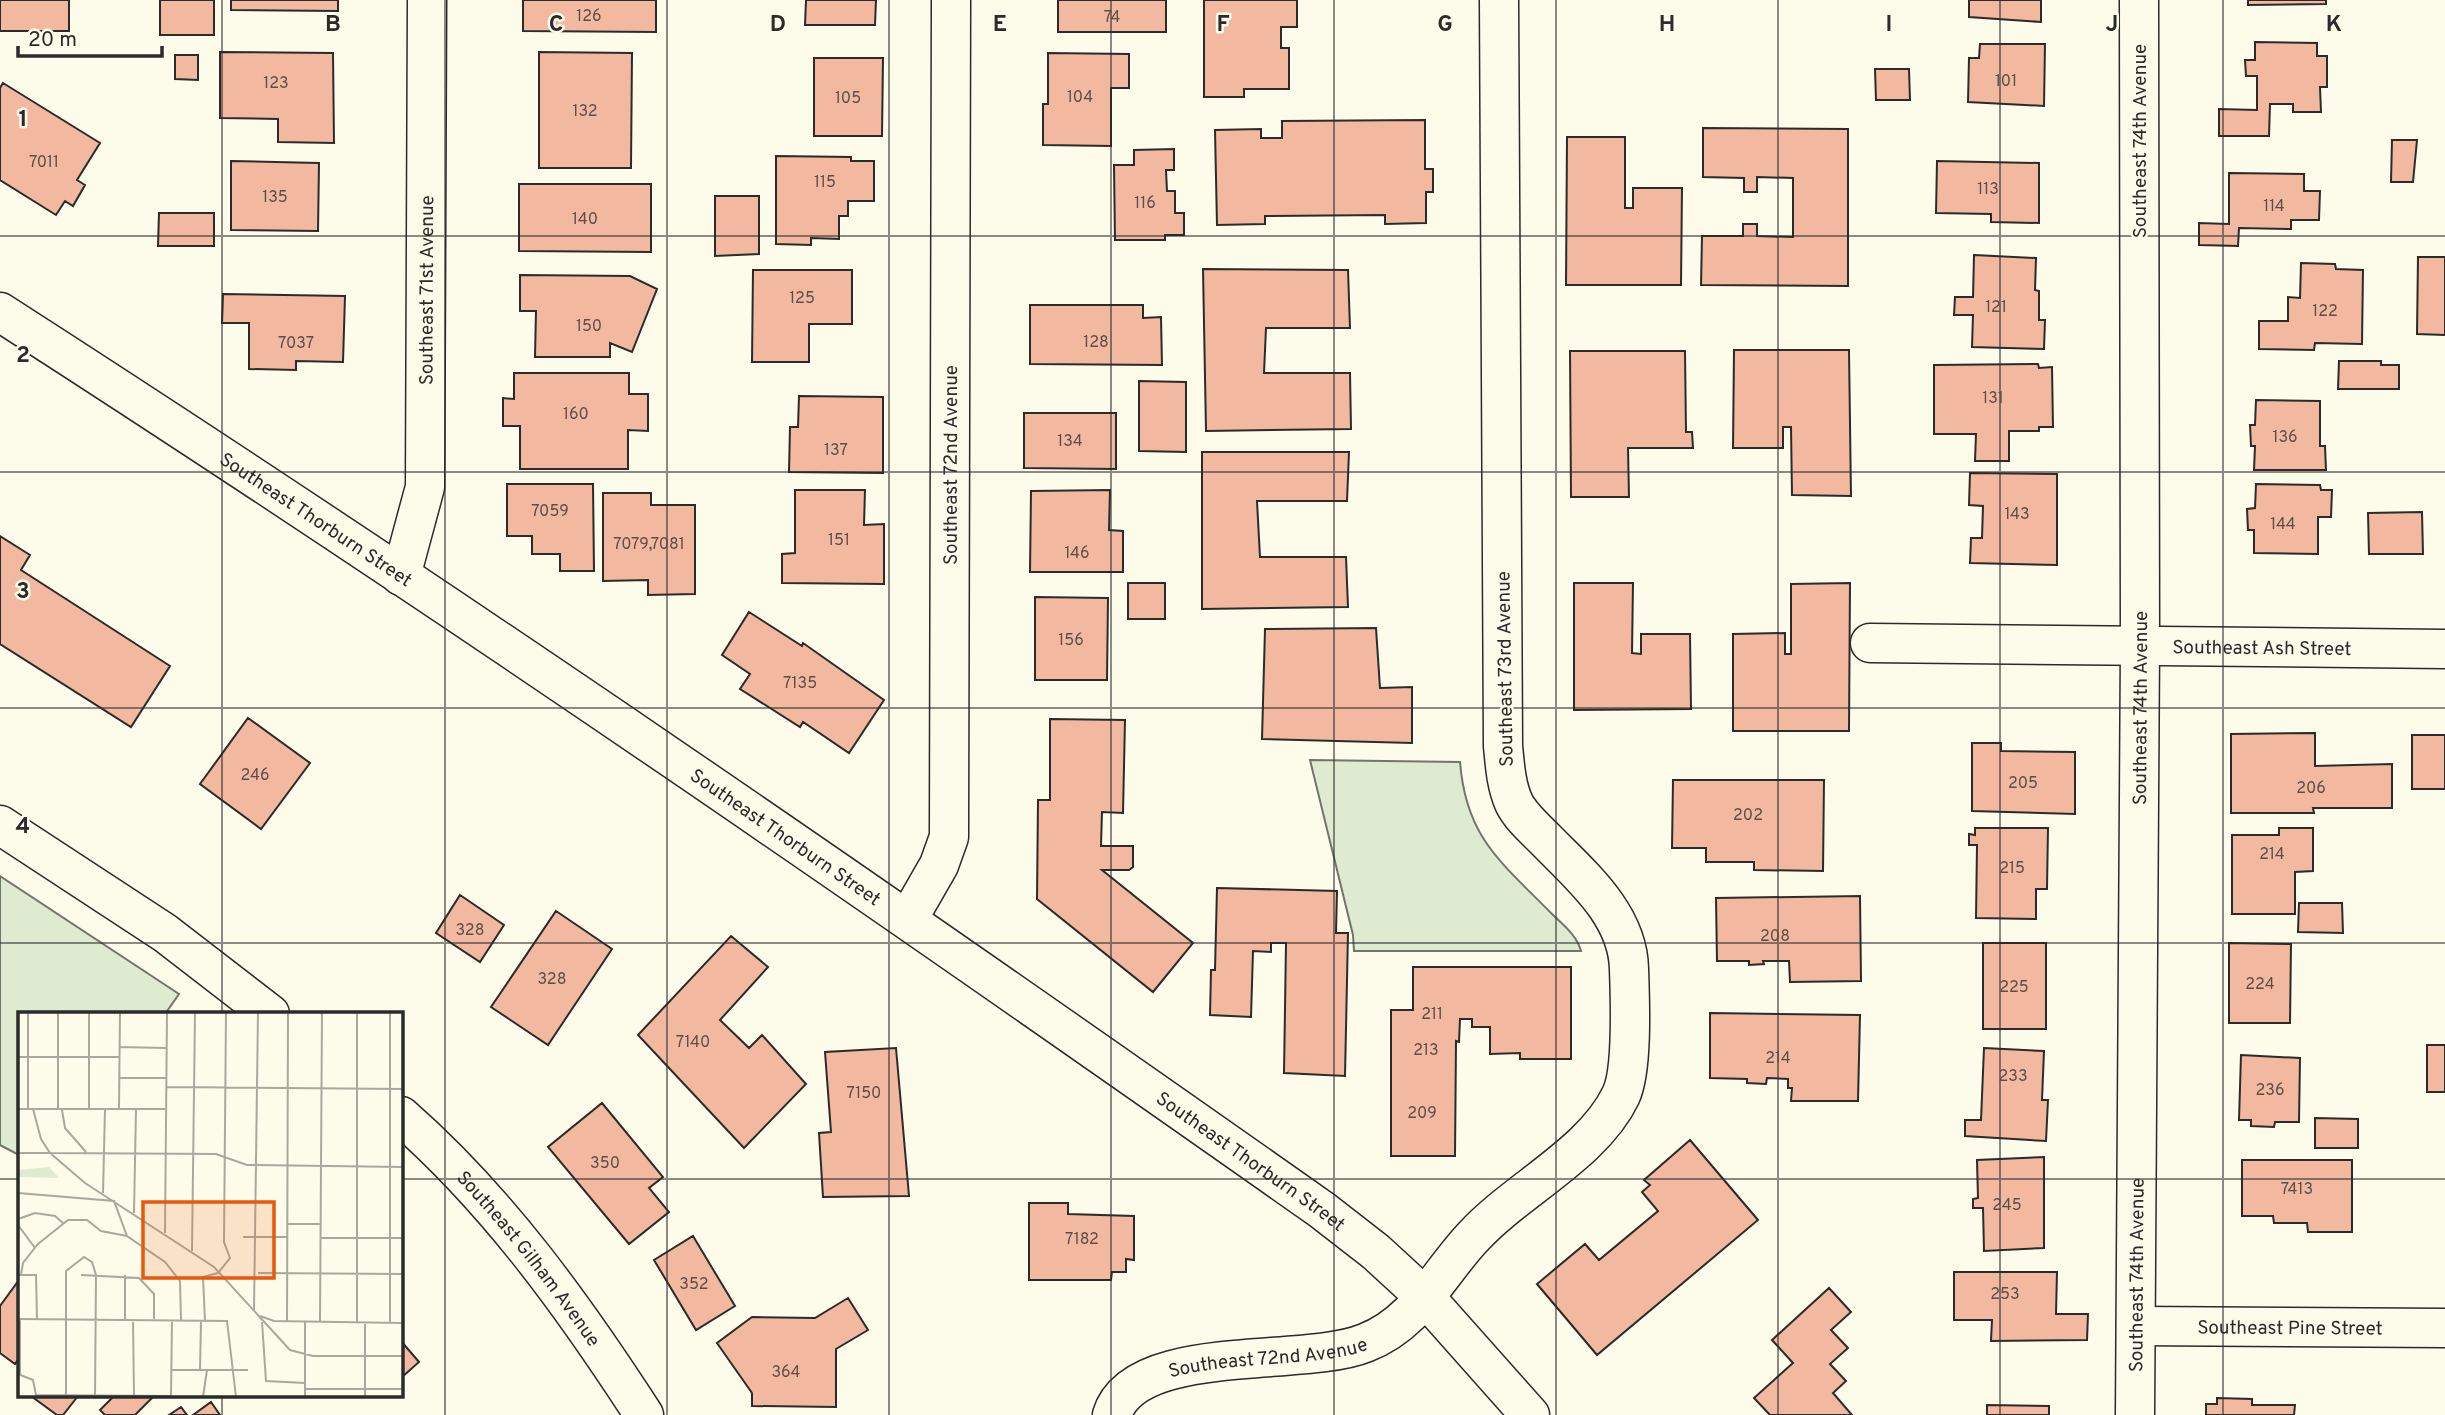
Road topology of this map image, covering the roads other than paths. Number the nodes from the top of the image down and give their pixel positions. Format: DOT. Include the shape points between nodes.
graph roads {
  1 [pos="427,0"];
  2 [pos="951,0"];
  3 [pos="1499,0"];
  4 [pos="2139,0"];
  5 [pos="0,312"];
  6 [pos="401,576"];
  7 [pos="1870,643"];
  8 [pos="2140,645"];
  9 [pos="2445,649"];
  10 [pos="0,825"];
  11 [pos="908,919"];
  12 [pos="267,1012"];
  13 [pos="402,1117"];
  14 [pos="1426,1298"];
  15 [pos="2136,1326"];
  16 [pos="2445,1328"];
  17 [pos="644,1415"];
  18 [pos="1112,1415"];
  19 [pos="1530,1415"];
  20 [pos="2135,1415"];
  1 -- 6 [label="street, Southeast 71st Avenue" via="425,487"];
  2 -- 11 [label="street, Southeast 72nd Avenue" via="949,837 939,865"];
  3 -- 14 [label="street, Southeast 73rd Avenue" via="1506,780 1515,805 1601,898 1620,930 1629,965 1628,1051 1622,1093 1601,1127 1473,1236"];
  4 -- 8 [label="street, Southeast 74th Avenue"];
  5 -- 6 [label="street, Southeast Thorburn Street"];
  6 -- 11 [label="street, Southeast Thorburn Street"];
  7 -- 8 [label="street, Southeast Ash Street"];
  8 -- 9 [label="street, Southeast Ash Street"];
  8 -- 15 [label="street, Southeast 74th Avenue"];
  10 -- 12 [label="street" via="165,933"];
  11 -- 14 [label="street, Southeast Thorburn Street" via="1322,1210"];
  13 -- 17 [label="street, Southeast Gilham Avenue" via="535,1258 584,1322"];
  14 -- 18 [label="street, Southeast 72nd Avenue" via="1387,1331 1336,1353 1183,1365 1144,1378 1116,1404"];
  14 -- 19 [label="street, Southeast Thorburn Street"];
  15 -- 16 [label="street, Southeast Pine Street"];
  15 -- 20 [label="street, Southeast 74th Avenue"];
}
